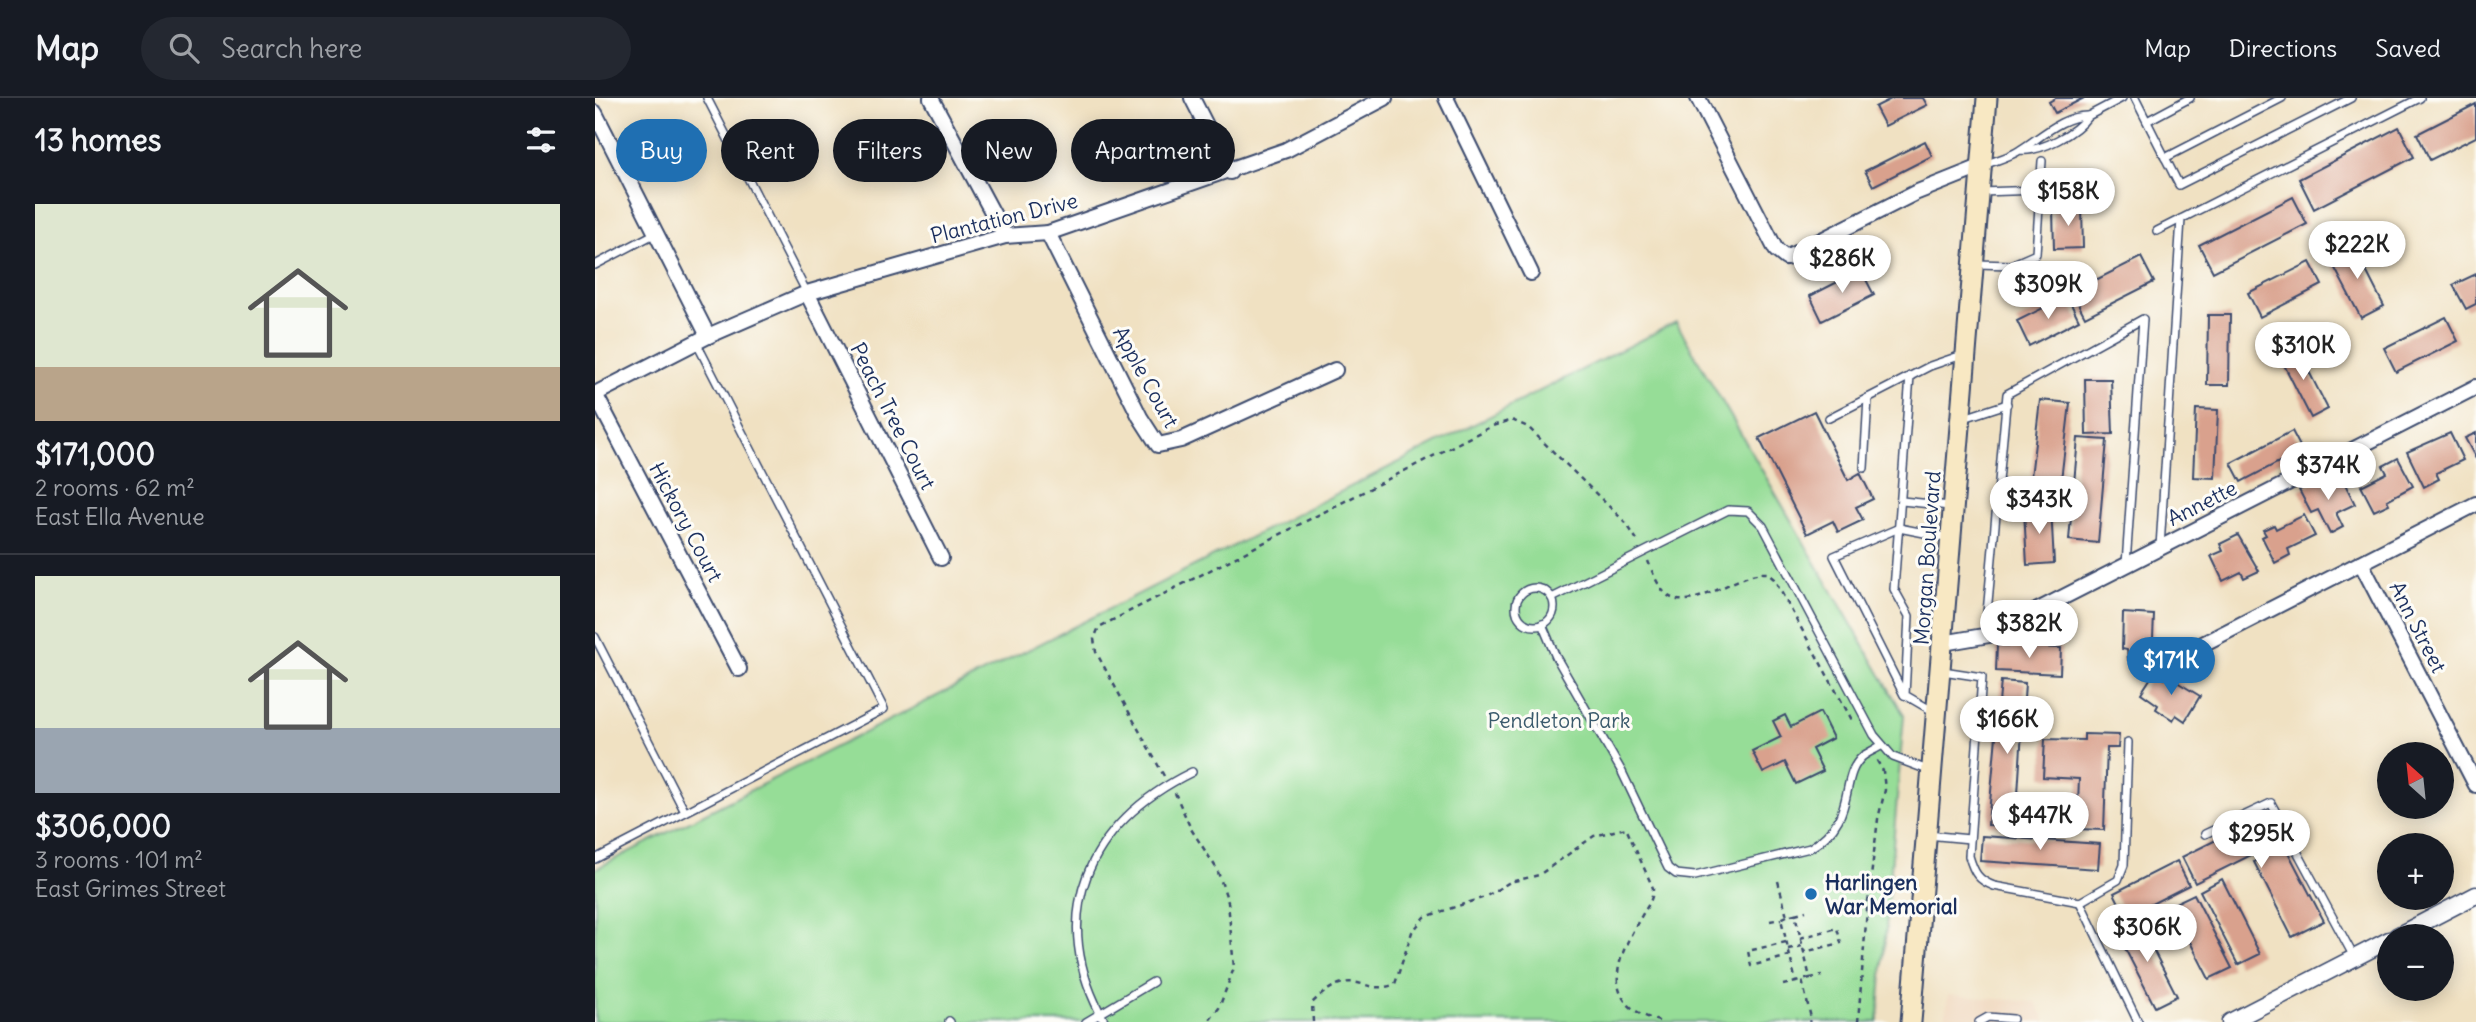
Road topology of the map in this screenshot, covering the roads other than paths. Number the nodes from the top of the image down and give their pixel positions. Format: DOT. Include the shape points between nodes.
graph roads {
  1 [pos="707,98"];
  2 [pos="931,98"];
  3 [pos="1192,98"];
  4 [pos="1385,98"];
  5 [pos="1446,98"];
  6 [pos="1697,98"];
  7 [pos="1987,98"];
  8 [pos="2122,98"];
  9 [pos="2135,98"];
  10 [pos="2190,98"];
  11 [pos="2282,98"];
  12 [pos="2351,98"];
  13 [pos="2420,98"];
  14 [pos="595,113"];
  15 [pos="1203,119"];
  16 [pos="2147,121"];
  17 [pos="610,141"];
  18 [pos="595,149"];
  19 [pos="2165,158"];
  20 [pos="2042,160"];
  21 [pos="1980,167"];
  22 [pos="1235,170"];
  23 [pos="1200,182"];
  24 [pos="2040,190"];
  25 [pos="1978,192"];
  26 [pos="2181,219"];
  27 [pos="2157,231"];
  28 [pos="656,233"];
  29 [pos="1048,233"];
  30 [pos="1005,236"];
  31 [pos="1972,264"];
  32 [pos="595,265"];
  33 [pos="1531,273"];
  34 [pos="807,292"];
  35 [pos="702,338"];
  36 [pos="1966,354"];
  37 [pos="1335,370"];
  38 [pos="1910,376"];
  39 [pos="2476,387"];
  40 [pos="595,394"];
  41 [pos="1868,398"];
  42 [pos="2007,404"];
  43 [pos="1829,418"];
  44 [pos="1961,419"];
  45 [pos="1864,468"];
  46 [pos="1902,501"];
  47 [pos="2476,504"];
  48 [pos="1954,506"];
  49 [pos="1899,528"];
  50 [pos="1951,539"];
  51 [pos="2160,548"];
  52 [pos="941,558"];
  53 [pos="2361,563"];
  54 [pos="2126,565"];
  55 [pos="1552,598"];
  56 [pos="1542,624"];
  57 [pos="1985,635"];
  58 [pos="595,637"];
  59 [pos="1943,643"];
  60 [pos="2195,648"];
  61 [pos="739,669"];
  62 [pos="1941,671"];
  63 [pos="1905,695"];
  64 [pos="1937,713"];
  65 [pos="2128,742"];
  66 [pos="1882,745"];
  67 [pos="1192,772"];
  68 [pos="1931,772"];
  69 [pos="2476,785"];
  70 [pos="685,812"];
  71 [pos="2205,834"];
  72 [pos="1926,835"];
  73 [pos="1970,839"];
  74 [pos="595,859"];
  75 [pos="2476,895"];
  76 [pos="2080,902"];
  77 [pos="2419,924"];
  78 [pos="2377,946"];
  79 [pos="2354,958"];
  80 [pos="1153,982"];
  81 [pos="1100,1013"];
  82 [pos="2013,1019"];
  83 [pos="1086,1022"];
  84 [pos="1105,1022"];
  85 [pos="1911,1022"];
  86 [pos="1979,1022"];
  87 [pos="2139,1022"];
  88 [pos="2229,1022"];
  1 -- 34 [label="lane"];
  2 -- 30 [label="street"];
  3 -- 15 [label="street"];
  4 -- 22 [label="street, Plantation Drive" via="1286,150"];
  5 -- 33 [label="street"];
  6 -- 21 [label="street" via="1776,250 1786,258 1915,193"];
  7 -- 21 [label="main road, Morgan Boulevard"];
  8 -- 21 [label="lane" via="2033,151 2021,150"];
  9 -- 16 [label="lane"];
  10 -- 16 [label="lane"];
  11 -- 19 [label="lane"];
  12 -- 19 [label="lane" via="2179,185"];
  13 -- 26 [label="lane"];
  14 -- 17 [label="street"];
  16 -- 19 [label="lane"];
  17 -- 18 [label="street"];
  17 -- 28 [label="street"];
  20 -- 24 [label="lane"];
  21 -- 25 [label="main road, Morgan Boulevard"];
  23 -- 29 [label="street, Plantation Drive"];
  24 -- 25 [label="lane"];
  24 -- 31 [label="lane" via="2036,254 2011,265"];
  25 -- 31 [label="main road, Morgan Boulevard"];
  26 -- 27 [label="lane"];
  26 -- 51 [label="lane"];
  28 -- 32 [label="lane"];
  28 -- 35 [label="street"];
  29 -- 30 [label="street, Plantation Drive"];
  29 -- 37 [label="street, Apple Court" via="1158,445 1181,440"];
  30 -- 34 [label="street, Plantation Drive"];
  31 -- 36 [label="main road, Morgan Boulevard"];
  34 -- 35 [label="street, Plantation Drive"];
  34 -- 52 [label="street, Peach Tree Court"];
  35 -- 40 [label="street, Plantation Drive"];
  35 -- 70 [label="lane" via="884,709"];
  36 -- 38 [label="lane"];
  36 -- 44 [label="main road, Morgan Boulevard"];
  38 -- 41 [label="lane"];
  38 -- 46 [label="lane"];
  39 -- 51 [label="street, Annette"];
  40 -- 61 [label="street, Hickory Court"];
  41 -- 43 [label="lane"];
  41 -- 45 [label="lane"];
  42 -- 44 [label="lane"];
  42 -- 54 [label="lane" via="2007,394 2143,318"];
  42 -- 57 [label="lane"];
  44 -- 48 [label="main road, Morgan Boulevard"];
  46 -- 48 [label="lane"];
  46 -- 49 [label="lane"];
  47 -- 53 [label="street"];
  48 -- 50 [label="main road, Morgan Boulevard"];
  49 -- 50 [label="lane"];
  49 -- 63 [label="lane" via="1893,589 1909,615"];
  49 -- 63 [label="lane" via="1834,556"];
  50 -- 59 [label="main road, Morgan Boulevard"];
  51 -- 54 [label="street, Annette"];
  53 -- 60 [label="street"];
  53 -- 69 [label="street, Ann Street"];
  54 -- 57 [label="street, Annette"];
  55 -- 56 [label="lane" via="1552,616"];
  55 -- 56 [label="lane" via="1544,590 1532,588 1518,600 1520,617 1529,625"];
  55 -- 66 [label="lane" via="1728,510 1748,511 1763,526"];
  56 -- 66 [label="lane" via="1668,868 1676,874 1695,876 1810,848 1825,840 1842,816 1853,772 1863,757"];
  57 -- 59 [label="street, Annette"];
  58 -- 70 [label="lane"];
  59 -- 62 [label="main road, Morgan Boulevard"];
  62 -- 64 [label="main road, Morgan Boulevard"];
  62 -- 73 [label="lane" via="1982,677"];
  63 -- 64 [label="lane"];
  64 -- 68 [label="main road, Morgan Boulevard"];
  65 -- 76 [label="lane" via="2124,865 2118,880"];
  66 -- 68 [label="lane" via="1892,757"];
  67 -- 81 [label="lane" via="1137,807 1091,863 1081,889 1076,919 1078,950"];
  68 -- 72 [label="main road, Morgan Boulevard"];
  70 -- 74 [label="lane"];
  71 -- 79 [label="lane" via="2271,803"];
  72 -- 73 [label="lane"];
  72 -- 85 [label="main road, Morgan Boulevard"];
  73 -- 76 [label="lane" via="1969,856 1982,881"];
  75 -- 77 [label="street"];
  76 -- 87 [label="lane"];
  78 -- 79 [label="street"];
  79 -- 88 [label="street"];
  80 -- 81 [label="lane"];
  81 -- 83 [label="lane"];
  81 -- 84 [label="lane"];
  82 -- 86 [label="lane" via="1988,1017"];
}
